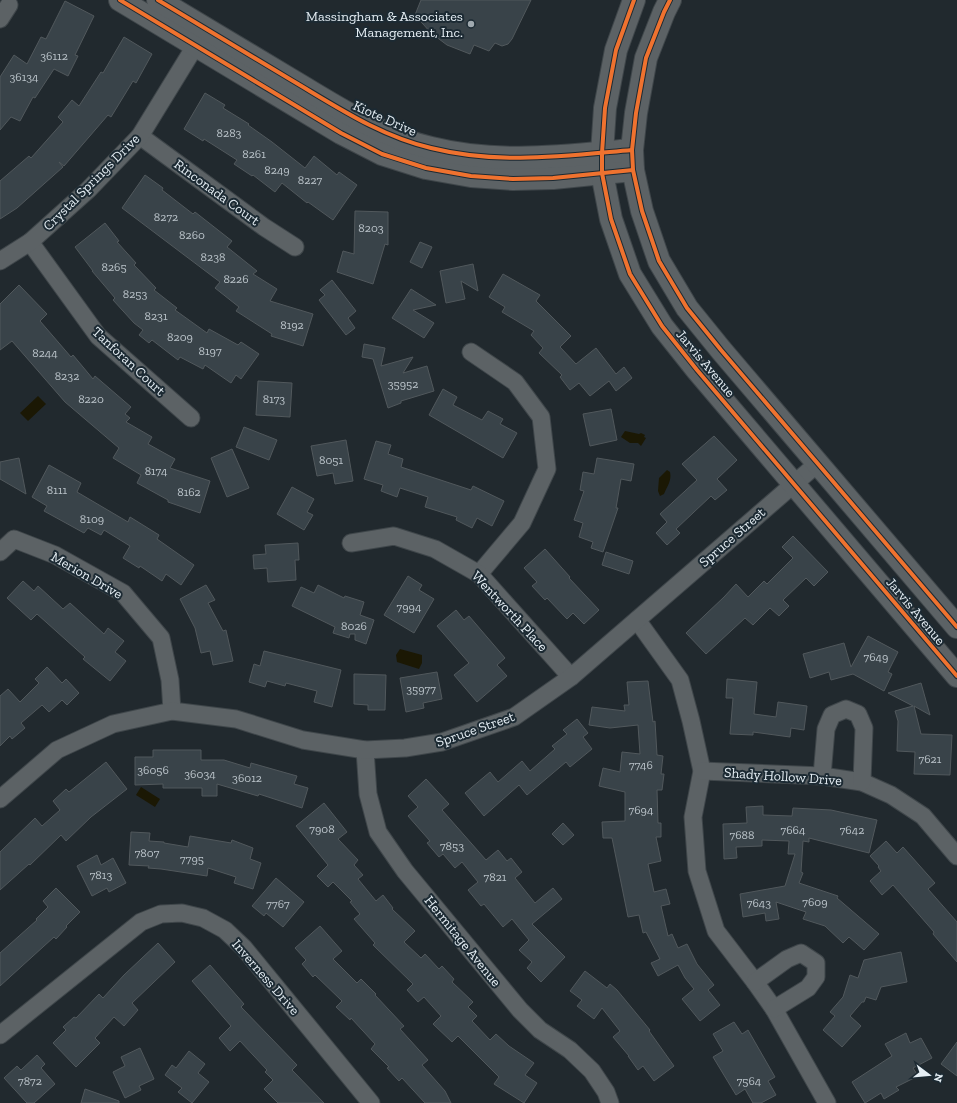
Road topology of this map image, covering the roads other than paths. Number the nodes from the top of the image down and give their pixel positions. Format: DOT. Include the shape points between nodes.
graph roads {
  1 [pos="120,0"];
  2 [pos="158,0"];
  3 [pos="634,0"];
  4 [pos="670,0"];
  5 [pos="201,37"];
  6 [pos="140,136"];
  7 [pos="632,160"];
  8 [pos="602,163"];
  9 [pos="30,242"];
  10 [pos="295,247"];
  11 [pos="0,261"];
  12 [pos="471,352"];
  13 [pos="191,418"];
  14 [pos="817,464"];
  15 [pos="793,484"];
  16 [pos="351,544"];
  17 [pos="0,552"];
  18 [pos="479,574"];
  19 [pos="637,620"];
  20 [pos="957,627"];
  21 [pos="957,676"];
  22 [pos="571,677"];
  23 [pos="172,711"];
  24 [pos="365,750"];
  25 [pos="702,771"];
  26 [pos="822,776"];
  27 [pos="862,782"];
  28 [pos="0,799"];
  29 [pos="957,856"];
  30 [pos="755,982"];
  31 [pos="774,1009"];
  32 [pos="0,1035"];
  33 [pos="371,1103"];
  34 [pos="610,1103"];
  35 [pos="827,1103"];
  1 -- 5 [label="main road, Kiote Drive"];
  2 -- 5 [label="main road, Kiote Drive"];
  3 -- 8 [label="main road, Jarvis Avenue" via="616,50 605,108"];
  4 -- 7 [label="main road, Jarvis Avenue" via="646,58 636,113"];
  5 -- 6 [label="street, Crystal Springs Drive"];
  5 -- 8 [label="main road, Kiote Drive" via="390,135 431,148 474,156 551,158"];
  6 -- 9 [label="street, Crystal Springs Drive" via="88,190"];
  6 -- 10 [label="street, Rinconada Court"];
  7 -- 8 [label="main road, Kiote Drive"];
  7 -- 14 [label="main road, Jarvis Avenue" via="642,211 659,261 687,308"];
  8 -- 15 [label="main road, Jarvis Avenue" via="612,219 630,274 662,326"];
  9 -- 11 [label="street, Crystal Springs Drive"];
  9 -- 13 [label="street, Tanforan Court" via="98,336"];
  12 -- 18 [label="street" via="514,382 540,417 547,469 522,524"];
  14 -- 15 [label="street, Spruce Street"];
  14 -- 20 [label="main road, Jarvis Avenue"];
  15 -- 19 [label="street, Spruce Street"];
  15 -- 21 [label="main road, Jarvis Avenue"];
  16 -- 18 [label="street, Wentworth Place" via="394,536 435,548"];
  17 -- 23 [label="street, Merion Drive" via="14,539 55,555 122,593 161,638 170,680"];
  18 -- 22 [label="street, Wentworth Place"];
  19 -- 22 [label="street, Spruce Street"];
  19 -- 25 [label="street" via="680,680"];
  22 -- 24 [label="street, Spruce Street" via="514,717 442,742 405,748"];
  23 -- 24 [label="street, Spruce Street" via="236,719 303,740"];
  23 -- 28 [label="street, Spruce Street" via="113,724 57,750"];
  24 -- 34 [label="street, Hermitage Avenue" via="368,794 378,832 405,871 520,1010 540,1030 570,1050 592,1071"];
  25 -- 26 [label="street, Shady Hollow Drive"];
  25 -- 30 [label="street" via="693,817 697,871 716,931"];
  26 -- 27 [label="street, Shady Hollow Drive"];
  26 -- 27 [label="street" via="826,729 832,715 846,708 858,714 864,728"];
  27 -- 29 [label="street, Shady Hollow Drive" via="891,795 923,816"];
  30 -- 31 [label="street"];
  30 -- 31 [label="street" via="787,959 801,953 816,963 816,977 808,988"];
  31 -- 35 [label="street"];
  32 -- 33 [label="street, Inverness Drive" via="141,922 161,914 182,913 203,918 225,930 244,948"];
}
